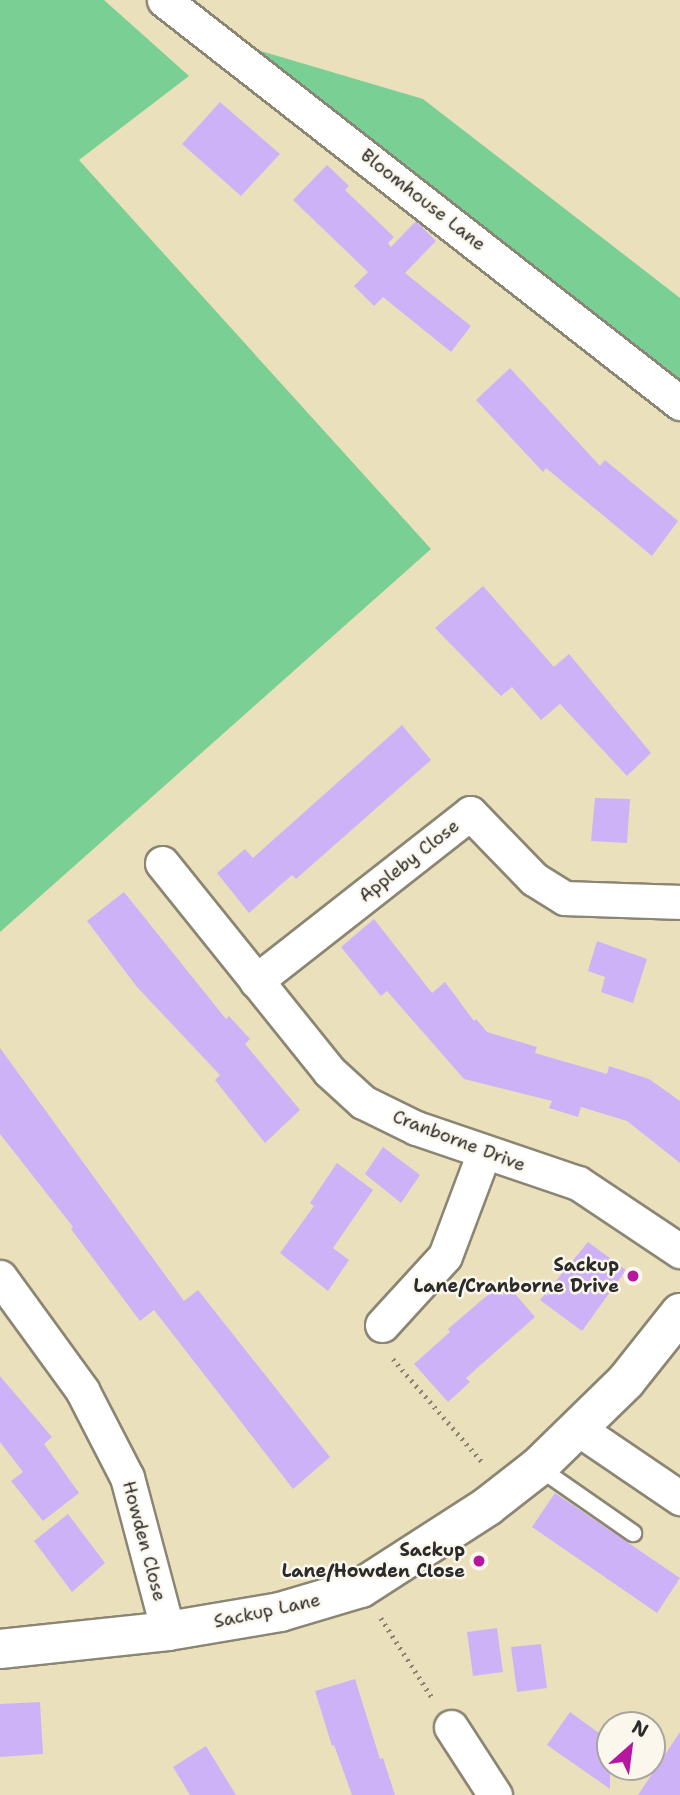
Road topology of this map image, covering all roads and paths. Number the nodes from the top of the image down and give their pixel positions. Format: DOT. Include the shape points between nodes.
graph roads {
  1 [pos="164,0"];
  2 [pos="680,403"];
  3 [pos="162,863"];
  4 [pos="680,902"];
  5 [pos="257,981"];
  6 [pos="484,1152"];
  7 [pos="680,1251"];
  8 [pos="0,1277"];
  9 [pos="680,1313"];
  10 [pos="382,1325"];
  11 [pos="578,1428"];
  12 [pos="538,1467"];
  13 [pos="508,1490"];
  14 [pos="680,1498"];
  15 [pos="633,1533"];
  16 [pos="361,1588"];
  17 [pos="168,1631"];
  18 [pos="0,1649"];
  19 [pos="451,1727"];
  20 [pos="495,1795"];
  1 -- 2 [label="street, Bloomhouse Lane"];
  3 -- 5 [label="street, Cranborne Drive"];
  4 -- 5 [label="street, Appleby Close" via="565,898 534,879 470,813"];
  5 -- 6 [label="street, Cranborne Drive" via="329,1071 363,1102 416,1128"];
  6 -- 7 [label="street, Cranborne Drive" via="578,1183"];
  6 -- 10 [label="street" via="445,1256"];
  8 -- 17 [label="street, Howden Close" via="82,1390 127,1477"];
  9 -- 11 [label="street, Sackup Lane" via="625,1381"];
  10 -- 13 [label="path" via="393,1361"];
  11 -- 12 [label="street, Sackup Lane"];
  11 -- 14 [label="street"];
  12 -- 13 [label="street, Sackup Lane"];
  12 -- 15 [label="lane"];
  13 -- 16 [label="street, Sackup Lane"];
  16 -- 17 [label="street, Sackup Lane" via="280,1612"];
  16 -- 19 [label="path"];
  17 -- 18 [label="street, Sackup Lane"];
  19 -- 20 [label="street"];
}
